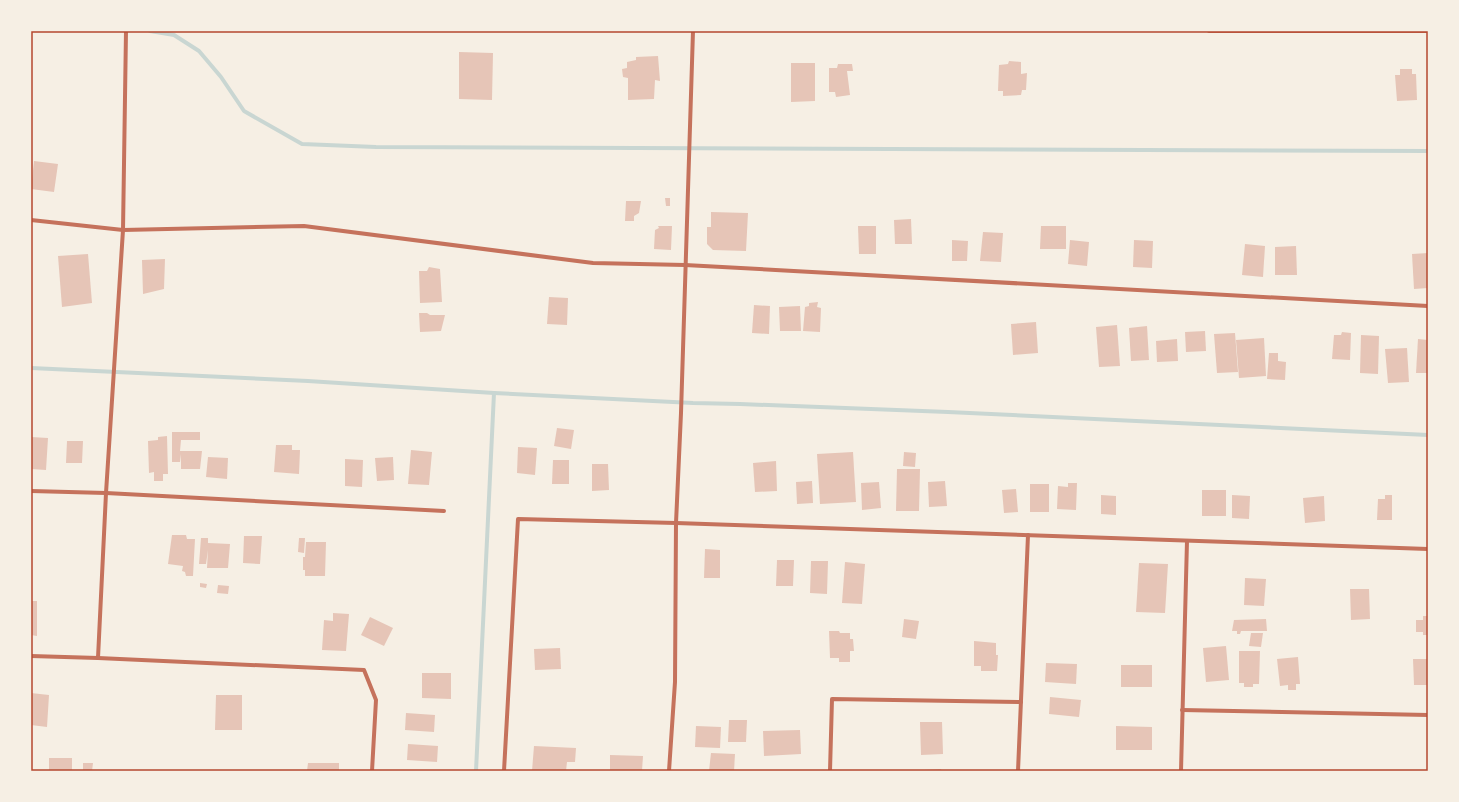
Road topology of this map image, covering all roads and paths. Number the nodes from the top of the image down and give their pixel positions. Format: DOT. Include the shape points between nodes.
graph roads {
  1 [pos="126,31"];
  2 [pos="692,31"];
  3 [pos="1209,31"];
  4 [pos="1428,31"];
  5 [pos="31,220"];
  6 [pos="123,230"];
  7 [pos="685,265"];
  8 [pos="1428,306"];
  9 [pos="31,491"];
  10 [pos="106,493"];
  11 [pos="444,510"];
  12 [pos="676,523"];
  13 [pos="1028,535"];
  14 [pos="1187,541"];
  15 [pos="1428,549"];
  16 [pos="31,656"];
  17 [pos="98,658"];
  18 [pos="1021,702"];
  19 [pos="1182,710"];
  20 [pos="1428,715"];
  21 [pos="372,771"];
  22 [pos="504,771"];
  23 [pos="669,771"];
  24 [pos="830,771"];
  25 [pos="1018,771"];
  26 [pos="1181,771"];
  1 -- 6 [label="street"];
  2 -- 7 [label="street"];
  3 -- 4 [label="street"];
  5 -- 6 [label="street"];
  6 -- 7 [label="street" via="304,226 593,263"];
  6 -- 10 [label="street"];
  7 -- 8 [label="street"];
  7 -- 12 [label="street"];
  9 -- 10 [label="street"];
  10 -- 11 [label="street"];
  10 -- 17 [label="street"];
  12 -- 13 [label="street"];
  12 -- 22 [label="street" via="518,519"];
  12 -- 23 [label="street" via="675,682"];
  13 -- 14 [label="street"];
  13 -- 18 [label="street"];
  14 -- 15 [label="street"];
  14 -- 19 [label="street"];
  16 -- 17 [label="street"];
  17 -- 21 [label="street" via="364,670 376,700"];
  18 -- 24 [label="street" via="832,699"];
  18 -- 25 [label="street"];
  19 -- 20 [label="street"];
  19 -- 26 [label="street"];
}
